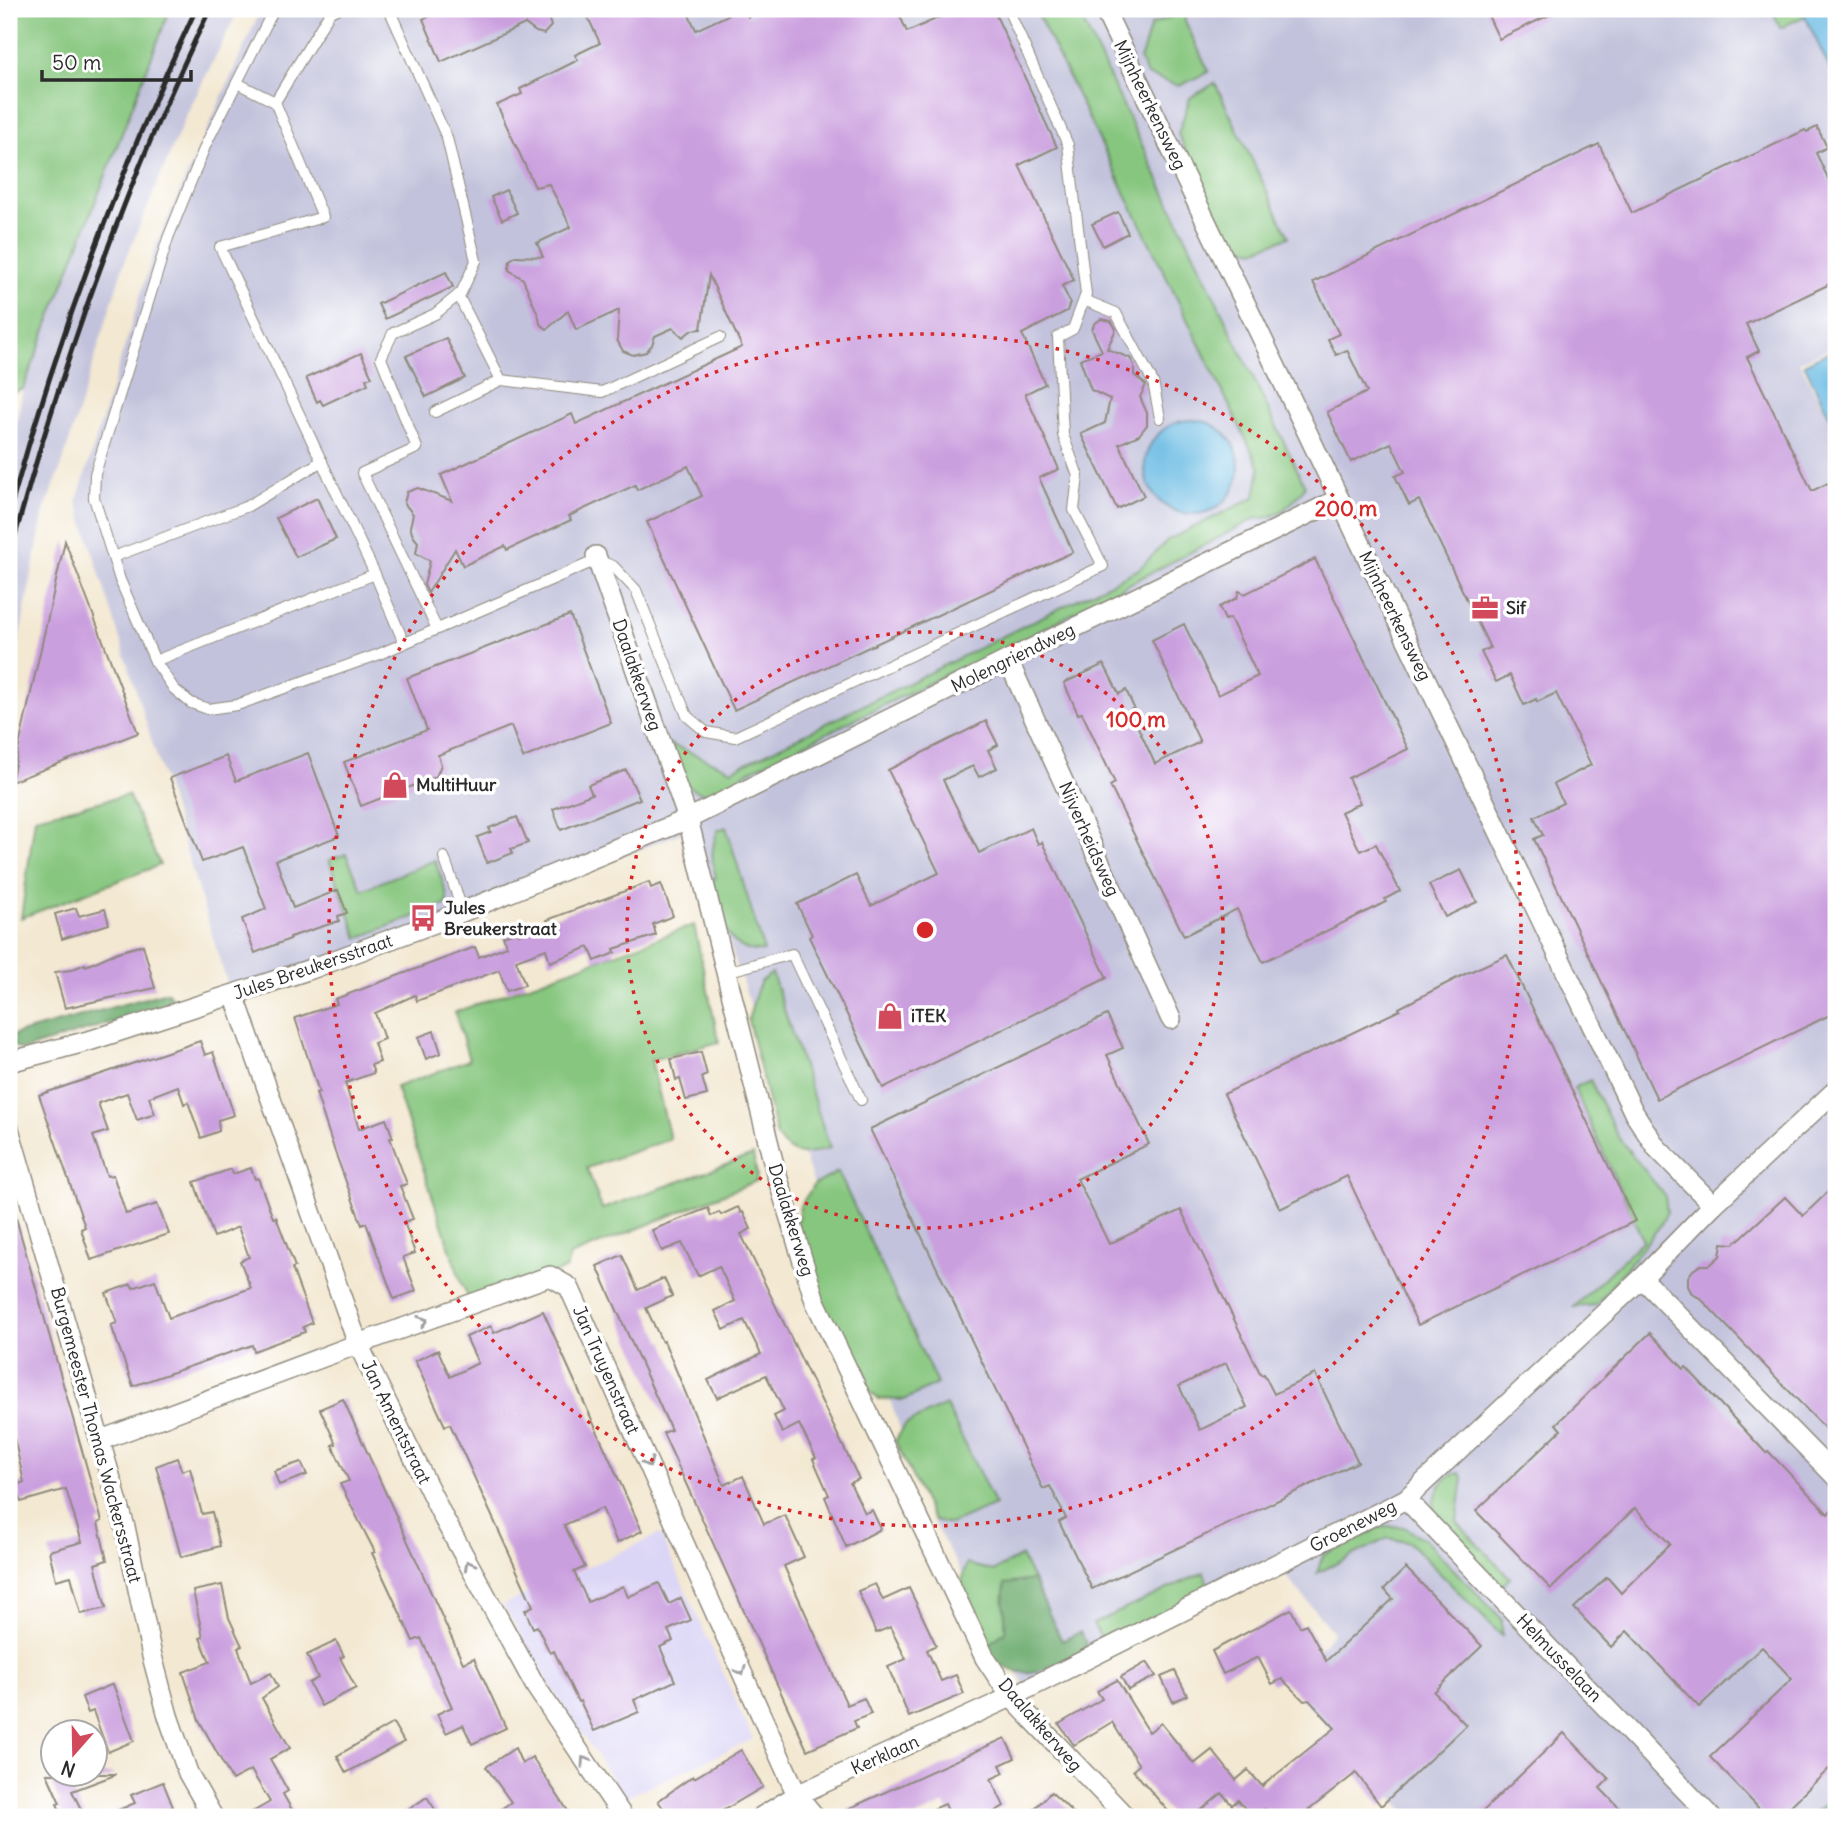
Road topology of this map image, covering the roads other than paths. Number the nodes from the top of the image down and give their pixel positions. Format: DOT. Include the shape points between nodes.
graph roads {
  1 [pos="274,9"];
  2 [pos="334,9"];
  3 [pos="389,9"];
  4 [pos="1007,9"];
  5 [pos="1104,9"];
  6 [pos="237,83"];
  7 [pos="275,102"];
  8 [pos="458,295"];
  9 [pos="1084,300"];
  10 [pos="720,337"];
  11 [pos="501,380"];
  12 [pos="435,412"];
  13 [pos="1160,418"];
  14 [pos="322,461"];
  15 [pos="1339,499"];
  16 [pos="113,557"];
  17 [pos="596,557"];
  18 [pos="376,574"];
  19 [pos="437,629"];
  20 [pos="404,643"];
  21 [pos="1008,660"];
  22 [pos="155,661"];
  23 [pos="688,820"];
  24 [pos="444,857"];
  25 [pos="463,912"];
  26 [pos="726,972"];
  27 [pos="234,995"];
  28 [pos="1171,1019"];
  29 [pos="9,1062"];
  30 [pos="1836,1090"];
  31 [pos="861,1100"];
  32 [pos="9,1129"];
  33 [pos="1713,1205"];
  34 [pos="1642,1278"];
  35 [pos="358,1344"];
  36 [pos="100,1440"];
  37 [pos="1836,1477"];
  38 [pos="1406,1499"];
  39 [pos="1011,1697"];
  40 [pos="797,1794"];
  41 [pos="213,1817"];
  42 [pos="623,1817"];
  43 [pos="761,1817"];
  44 [pos="815,1817"];
  45 [pos="1126,1817"];
  46 [pos="1711,1817"];
  1 -- 6 [label="lane"];
  2 -- 7 [label="lane"];
  3 -- 8 [label="lane" via="447,138 476,261"];
  4 -- 9 [label="lane" via="1068,145"];
  5 -- 15 [label="street, Mijnheerkensweg"];
  6 -- 7 [label="lane"];
  6 -- 16 [label="lane" via="206,144 168,238 95,474 94,498"];
  7 -- 14 [label="lane" via="323,217 220,247"];
  8 -- 11 [label="lane"];
  8 -- 19 [label="lane" via="435,314 393,332 381,358 417,449 362,473"];
  9 -- 13 [label="lane" via="1116,313 1153,382"];
  9 -- 17 [label="lane" via="1073,329 1058,337 1063,435 1078,476 1074,510 1102,566 735,737 706,732 687,716 636,590 613,566"];
  10 -- 11 [label="lane" via="602,392"];
  11 -- 12 [label="lane"];
  14 -- 16 [label="lane" via="248,506"];
  14 -- 18 [label="lane"];
  15 -- 21 [label="street, Molengriendweg"];
  15 -- 33 [label="street, Mijnheerkensweg" via="1634,1113 1656,1147"];
  16 -- 22 [label="lane"];
  17 -- 19 [label="lane"];
  17 -- 23 [label="street, Daalakkerweg"];
  18 -- 20 [label="lane"];
  18 -- 22 [label="lane"];
  19 -- 20 [label="lane"];
  20 -- 22 [label="lane" via="237,705 208,709 174,689"];
  21 -- 23 [label="street, Molengriendweg"];
  21 -- 28 [label="street, Nijverheidsweg"];
  23 -- 25 [label="street, Jules Breukersstraat"];
  23 -- 26 [label="street, Daalakkerweg"];
  24 -- 25 [label="lane"];
  25 -- 27 [label="street, Jules Breukersstraat"];
  26 -- 31 [label="lane" via="792,954"];
  26 -- 39 [label="street, Daalakkerweg" via="775,1169 815,1301 985,1658"];
  27 -- 29 [label="street, Jules Breukersstraat"];
  27 -- 35 [label="street, Jan Amentstraat"];
  30 -- 33 [label="street, Groeneweg"];
  32 -- 36 [label="street, Burgemeester Thomas Wackersstraat"];
  33 -- 34 [label="street, Groeneweg"];
  34 -- 37 [label="street"];
  34 -- 38 [label="street, Groeneweg"];
  35 -- 36 [label="street, Jan Truyenstraat"];
  35 -- 40 [label="street, Jan Truyenstraat, one-way" via="550,1276 569,1287"];
  42 -- 35 [label="street, Jan Amentstraat, one-way" via="536,1687 444,1519"];
  36 -- 41 [label="street, Burgemeester Thomas Wackersstraat" via="168,1716 188,1773"];
  38 -- 39 [label="street, Groeneweg"];
  38 -- 46 [label="street, Helmusselaan"];
  39 -- 40 [label="street, Kerklaan"];
  39 -- 45 [label="street, Daalakkerweg"];
  40 -- 43 [label="street, Kerklaan"];
  40 -- 44 [label="street, Jan Truyenstraat"];
}
